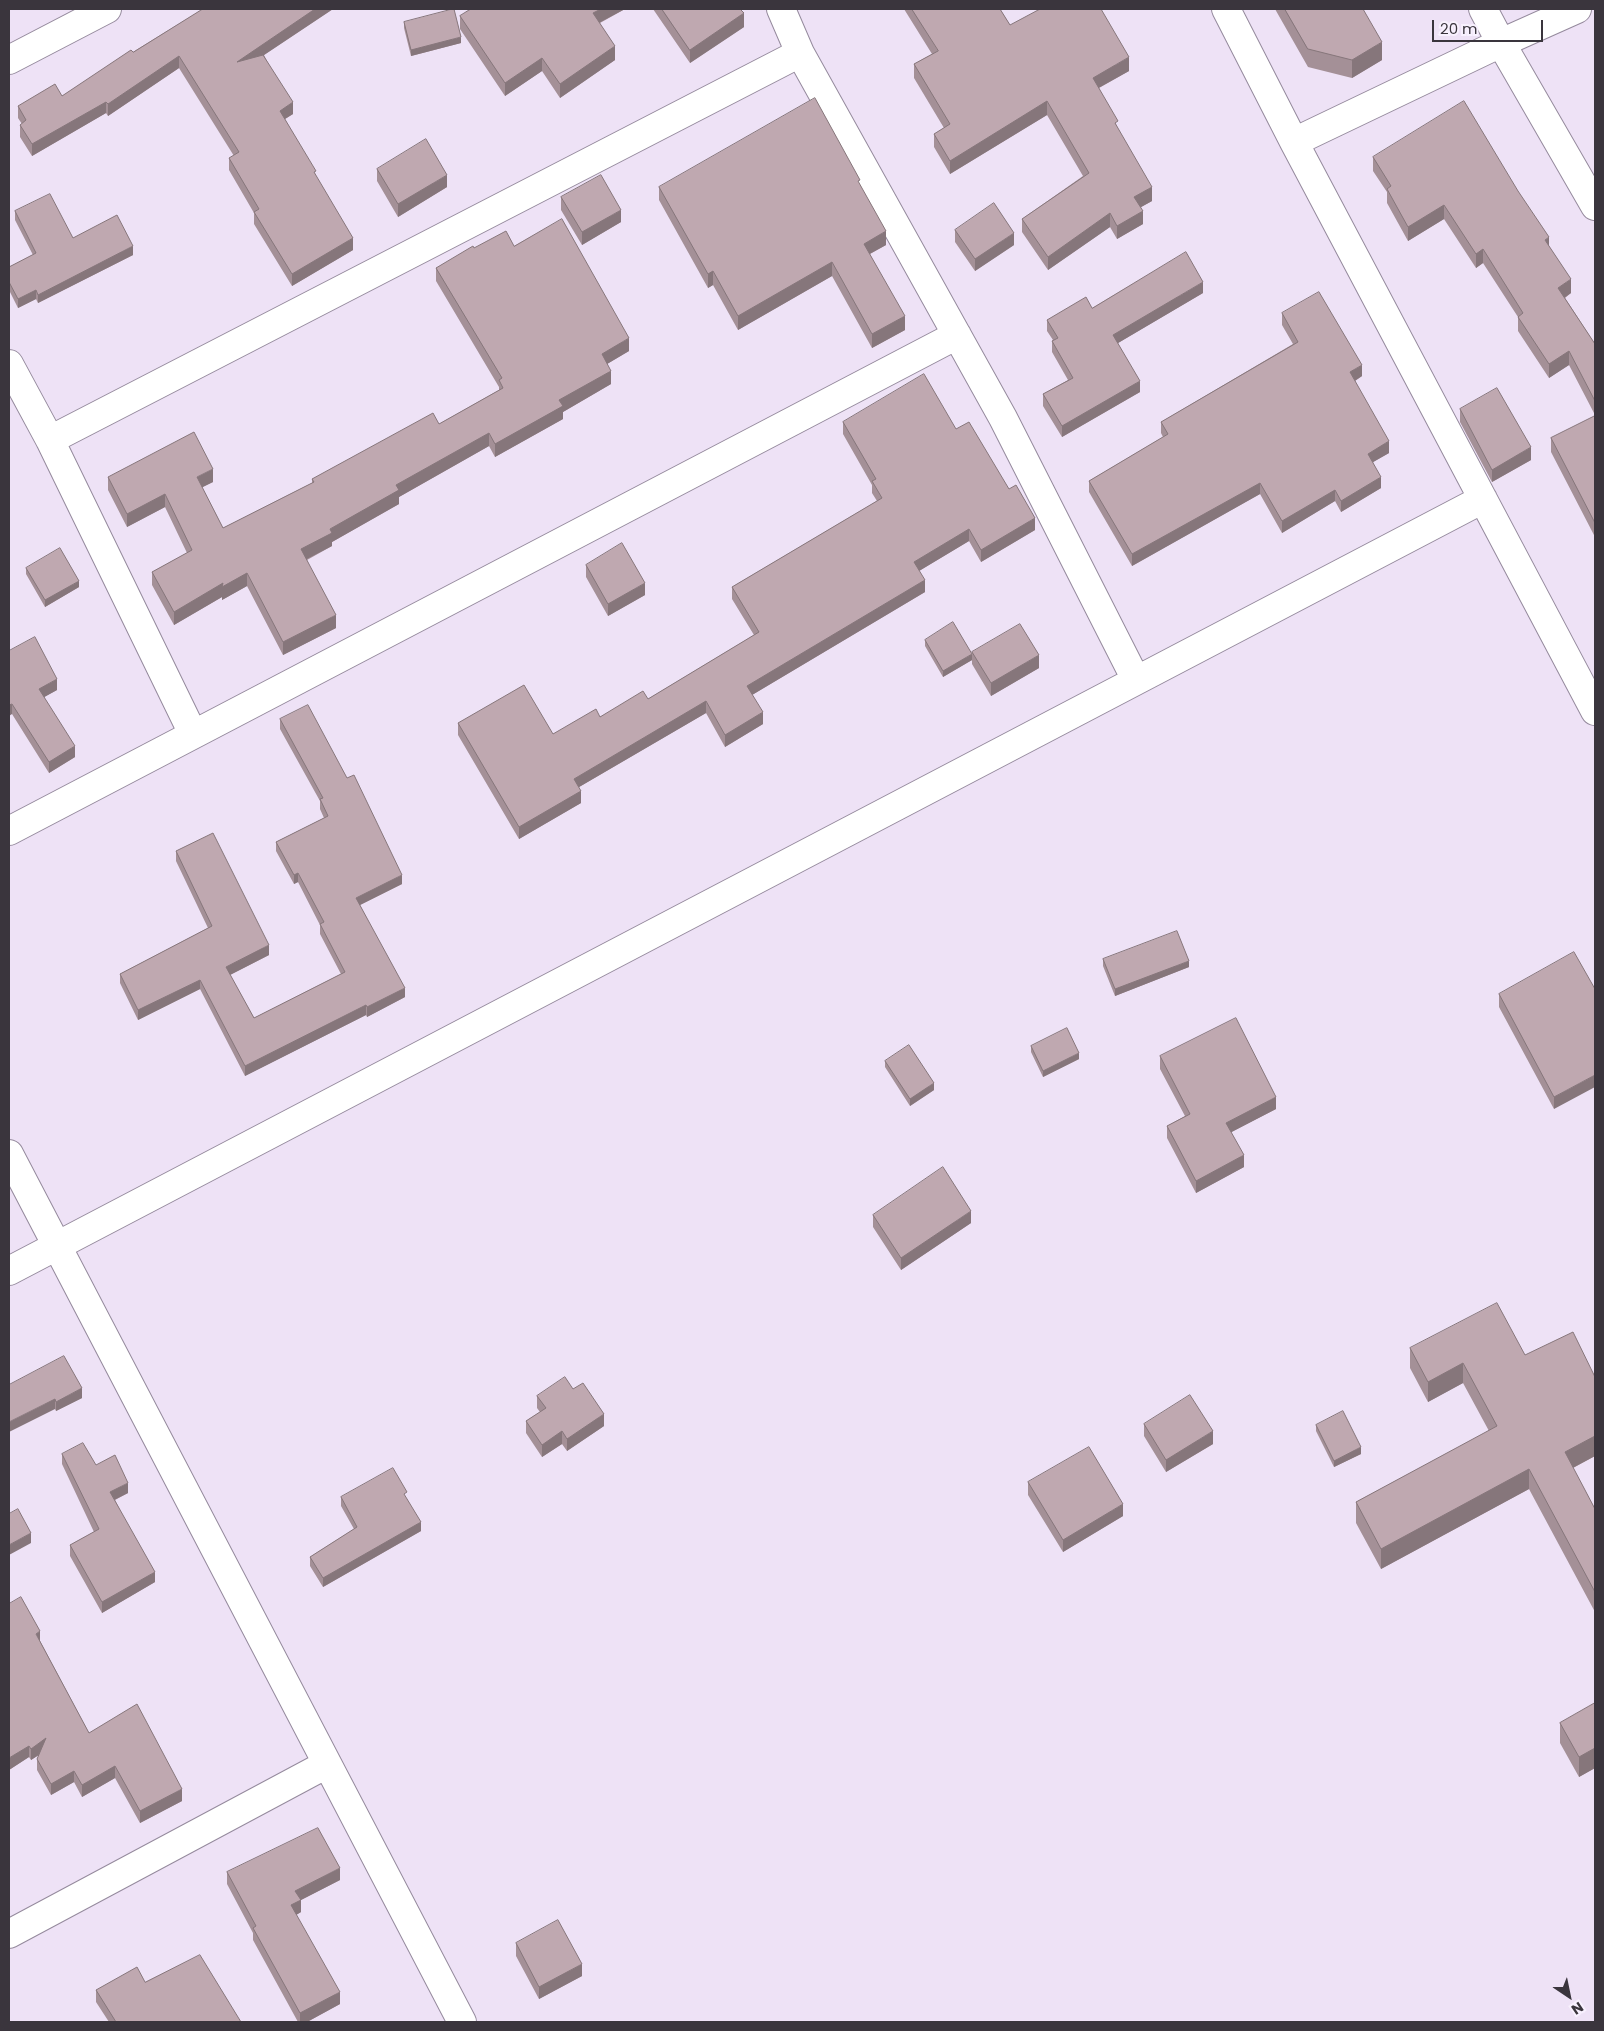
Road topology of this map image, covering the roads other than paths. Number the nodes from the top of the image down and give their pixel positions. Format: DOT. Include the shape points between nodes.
graph roads {
  1 [pos="107,9"];
  2 [pos="781,9"];
  3 [pos="1226,9"];
  4 [pos="1483,9"];
  5 [pos="1577,9"];
  6 [pos="1500,43"];
  7 [pos="800,53"];
  8 [pos="9,60"];
  9 [pos="1294,142"];
  10 [pos="1595,206"];
  11 [pos="956,335"];
  12 [pos="9,364"];
  13 [pos="50,440"];
  14 [pos="1483,499"];
  15 [pos="1136,680"];
  16 [pos="1595,710"];
  17 [pos="193,734"];
  18 [pos="9,831"];
  19 [pos="9,1154"];
  20 [pos="57,1246"];
  21 [pos="9,1271"];
  22 [pos="327,1764"];
  23 [pos="10,1929"];
  24 [pos="462,2022"];
  1 -- 8 [label="street"];
  2 -- 7 [label="street"];
  3 -- 9 [label="street"];
  4 -- 6 [label="street"];
  5 -- 6 [label="street"];
  6 -- 9 [label="street"];
  6 -- 10 [label="street"];
  7 -- 11 [label="street"];
  7 -- 13 [label="street"];
  9 -- 14 [label="street"];
  11 -- 15 [label="street" via="1003,418"];
  11 -- 17 [label="street"];
  12 -- 13 [label="street"];
  13 -- 17 [label="street"];
  14 -- 15 [label="street"];
  14 -- 16 [label="street"];
  15 -- 20 [label="street"];
  17 -- 18 [label="street"];
  19 -- 20 [label="street"];
  20 -- 21 [label="street"];
  20 -- 22 [label="street"];
  22 -- 23 [label="street"];
  22 -- 24 [label="street"];
}
